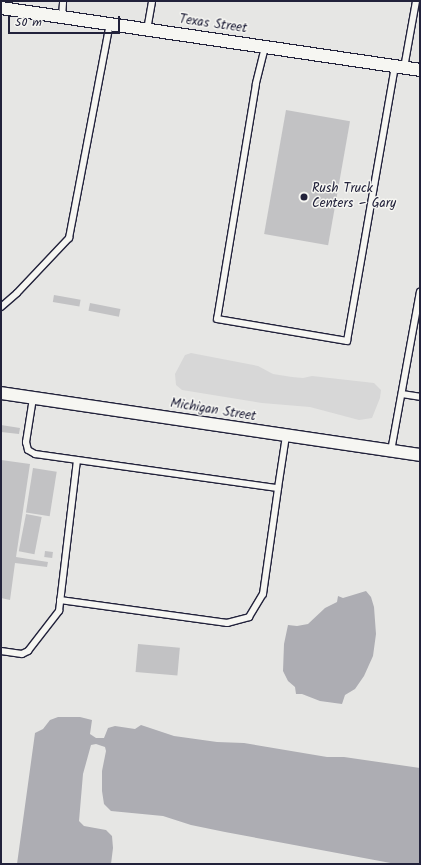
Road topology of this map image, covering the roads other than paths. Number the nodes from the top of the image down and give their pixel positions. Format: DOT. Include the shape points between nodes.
graph roads {
  1 [pos="63,1"];
  2 [pos="152,1"];
  3 [pos="416,1"];
  4 [pos="1,8"];
  5 [pos="62,17"];
  6 [pos="110,24"];
  7 [pos="147,30"];
  8 [pos="265,47"];
  9 [pos="399,67"];
  10 [pos="420,70"];
  11 [pos="420,292"];
  12 [pos="1,307"];
  13 [pos="1,393"];
  14 [pos="402,394"];
  15 [pos="420,397"];
  16 [pos="33,398"];
  17 [pos="286,436"];
  18 [pos="392,451"];
  19 [pos="420,455"];
  20 [pos="77,460"];
  21 [pos="278,488"];
  22 [pos="60,600"];
  23 [pos="1,651"];
  1 -- 5 [label="lane"];
  2 -- 7 [label="lane"];
  3 -- 9 [label="lane"];
  4 -- 5 [label="street, Texas Street" via="20,8"];
  5 -- 6 [label="street, Texas Street"];
  6 -- 7 [label="street, Texas Street"];
  6 -- 12 [label="lane" via="69,238"];
  7 -- 8 [label="street, Texas Street"];
  8 -- 9 [label="street, Texas Street"];
  8 -- 9 [label="lane" via="254,92 217,319 347,341"];
  9 -- 10 [label="street, Texas Street"];
  11 -- 14 [label="lane"];
  13 -- 16 [label="street, Michigan Street"];
  14 -- 15 [label="lane"];
  14 -- 18 [label="lane"];
  16 -- 17 [label="street, Michigan Street"];
  16 -- 20 [label="lane" via="26,447 35,454"];
  17 -- 18 [label="street, Michigan Street"];
  17 -- 21 [label="lane"];
  18 -- 19 [label="street, Michigan Street"];
  20 -- 21 [label="lane"];
  20 -- 22 [label="lane"];
  21 -- 22 [label="lane" via="263,594 249,617 227,623"];
  22 -- 23 [label="lane" via="59,611 28,652 22,654"];
}
